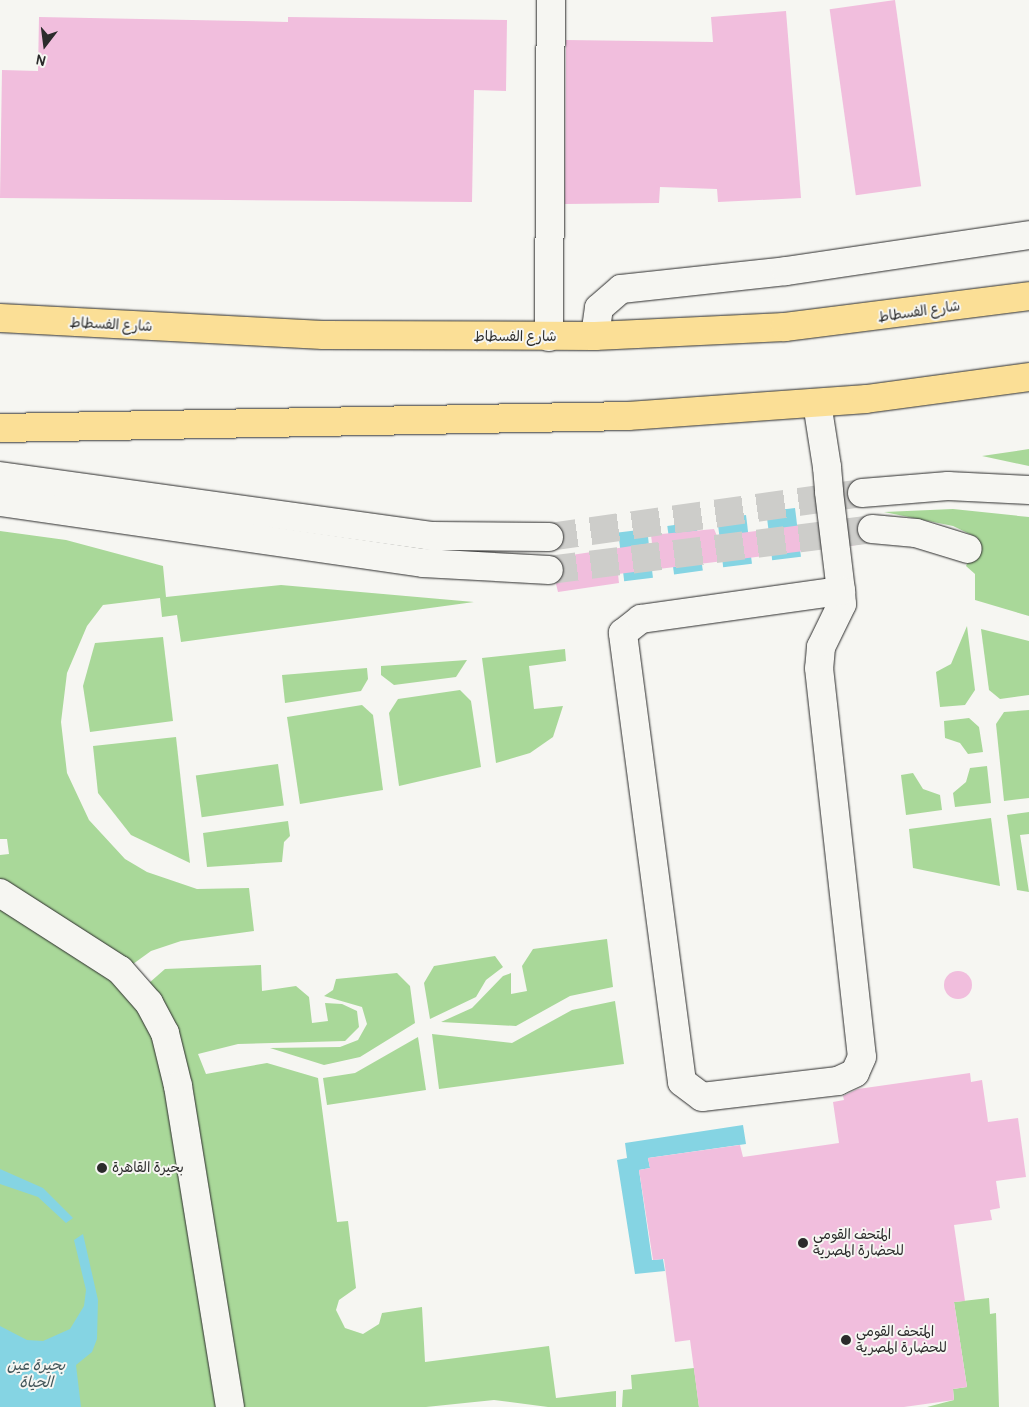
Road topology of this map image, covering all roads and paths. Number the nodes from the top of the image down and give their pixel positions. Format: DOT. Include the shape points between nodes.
graph roads {
  1 [pos="551,0"];
  2 [pos="1029,234"];
  3 [pos="1029,296"];
  4 [pos="0,318"];
  5 [pos="595,336"];
  6 [pos="549,337"];
  7 [pos="1029,377"];
  8 [pos="817,403"];
  9 [pos="0,428"];
  10 [pos="0,476"];
  11 [pos="1029,490"];
  12 [pos="862,493"];
  13 [pos="0,502"];
  14 [pos="872,529"];
  15 [pos="549,537"];
  16 [pos="968,549"];
  17 [pos="549,570"];
  18 [pos="841,591"];
  19 [pos="0,893"];
  20 [pos="230,1407"];
  1 -- 6 [label="street"];
  2 -- 5 [label="street" via="824,266 621,289 599,308"];
  3 -- 5 [label="main road, شارع الفسطاط" via="785,327"];
  4 -- 6 [label="main road, شارع الفسطاط" via="323,334"];
  5 -- 6 [label="main road, شارع الفسطاط"];
  7 -- 8 [label="main road"];
  8 -- 9 [label="main road" via="628,416"];
  8 -- 18 [label="street"];
  10 -- 15 [label="street" via="431,536"];
  11 -- 12 [label="street" via="948,486"];
  13 -- 17 [label="street" via="424,563"];
  14 -- 16 [label="street" via="916,533"];
  18 -- 18 [label="street" via="641,619 622,633 682,1082 702,1097 838,1081 860,1065 819,668 821,647 840,614"];
  19 -- 20 [label="street" via="114,966 139,990 165,1033 175,1068"];
}
